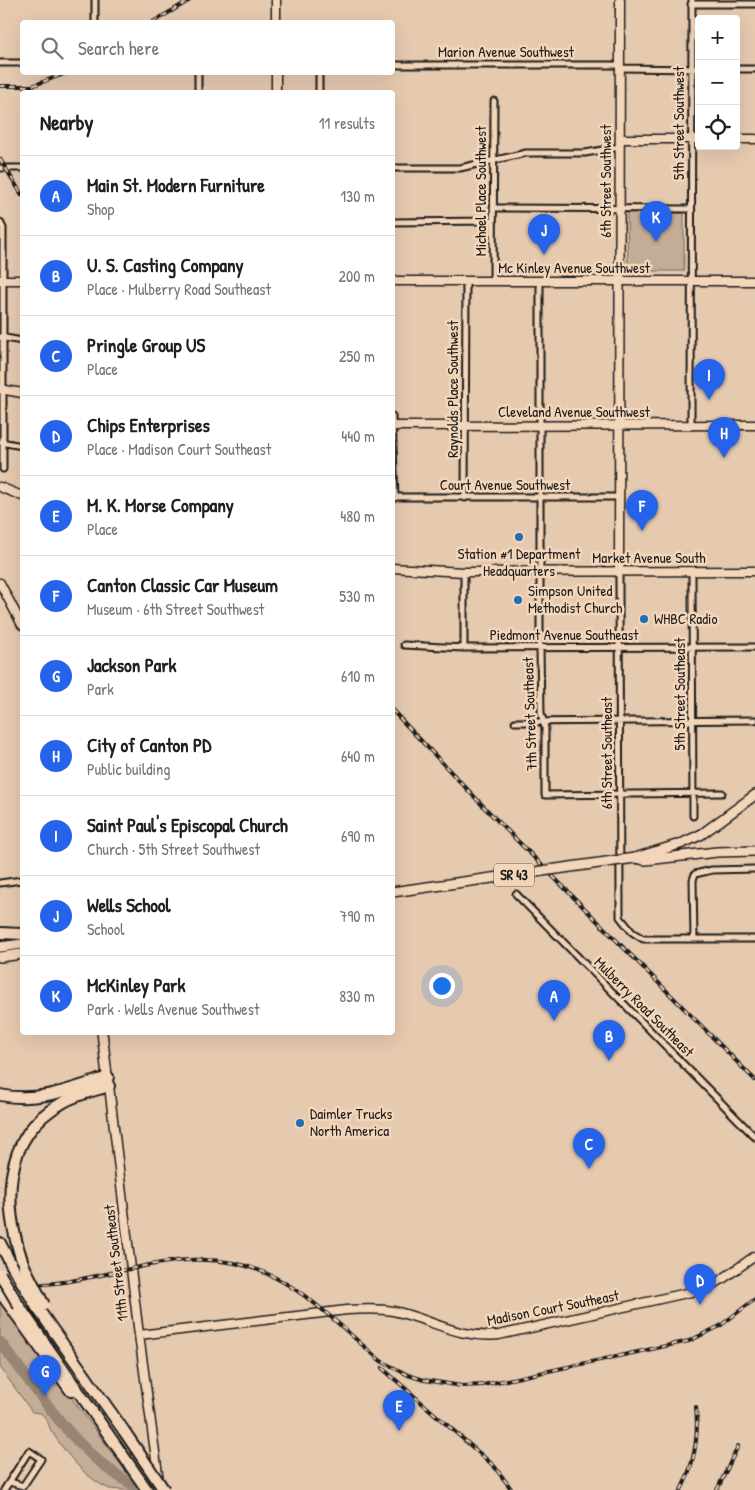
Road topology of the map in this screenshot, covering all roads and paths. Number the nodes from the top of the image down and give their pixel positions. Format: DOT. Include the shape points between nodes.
graph roads {
  1 [pos="95,0"];
  2 [pos="276,0"];
  3 [pos="620,0"];
  4 [pos="692,2"];
  5 [pos="755,4"];
  6 [pos="95,20"];
  7 [pos="276,20"];
  8 [pos="0,63"];
  9 [pos="20,63"];
  10 [pos="395,65"];
  11 [pos="620,67"];
  12 [pos="691,69"];
  13 [pos="695,69"];
  14 [pos="740,69"];
  15 [pos="755,69"];
  16 [pos="198,75"];
  17 [pos="276,75"];
  18 [pos="318,75"];
  19 [pos="198,90"];
  20 [pos="276,90"];
  21 [pos="319,90"];
  22 [pos="494,101"];
  23 [pos="695,139"];
  24 [pos="740,139"];
  25 [pos="755,139"];
  26 [pos="620,143"];
  27 [pos="493,160"];
  28 [pos="0,168"];
  29 [pos="20,168"];
  30 [pos="395,168"];
  31 [pos="493,208"];
  32 [pos="619,209"];
  33 [pos="691,209"];
  34 [pos="493,221"];
  35 [pos="395,222"];
  36 [pos="1,223"];
  37 [pos="2,280"];
  38 [pos="20,280"];
  39 [pos="395,281"];
  40 [pos="466,281"];
  41 [pos="493,281"];
  42 [pos="540,281"];
  43 [pos="755,281"];
  44 [pos="619,282"];
  45 [pos="691,282"];
  46 [pos="2,337"];
  47 [pos="20,341"];
  48 [pos="2,389"];
  49 [pos="20,393"];
  50 [pos="755,425"];
  51 [pos="395,426"];
  52 [pos="465,426"];
  53 [pos="540,426"];
  54 [pos="618,426"];
  55 [pos="691,426"];
  56 [pos="1,442"];
  57 [pos="20,446"];
  58 [pos="3,469"];
  59 [pos="0,487"];
  60 [pos="0,492"];
  61 [pos="19,494"];
  62 [pos="395,498"];
  63 [pos="465,498"];
  64 [pos="540,498"];
  65 [pos="618,498"];
  66 [pos="395,568"];
  67 [pos="755,571"];
  68 [pos="464,572"];
  69 [pos="539,572"];
  70 [pos="619,572"];
  71 [pos="692,572"];
  72 [pos="0,583"];
  73 [pos="20,622"];
  74 [pos="404,645"];
  75 [pos="464,648"];
  76 [pos="540,648"];
  77 [pos="619,648"];
  78 [pos="693,648"];
  79 [pos="755,648"];
  80 [pos="755,720"];
  81 [pos="619,721"];
  82 [pos="693,721"];
  83 [pos="515,722"];
  84 [pos="543,722"];
  85 [pos="722,793"];
  86 [pos="692,794"];
  87 [pos="619,795"];
  88 [pos="755,795"];
  89 [pos="693,816"];
  90 [pos="755,851"];
  91 [pos="635,858"];
  92 [pos="755,869"];
  93 [pos="20,880"];
  94 [pos="0,883"];
  95 [pos="395,892"];
  96 [pos="516,894"];
  97 [pos="0,933"];
  98 [pos="20,934"];
  99 [pos="694,939"];
  100 [pos="755,939"];
  101 [pos="20,944"];
  102 [pos="0,947"];
  103 [pos="20,954"];
  104 [pos="0,957"];
  105 [pos="102,1035"];
  106 [pos="108,1082"];
  107 [pos="0,1095"];
  108 [pos="755,1137"];
  109 [pos="0,1244"];
  110 [pos="755,1256"];
  111 [pos="0,1274"];
  112 [pos="0,1292"];
  113 [pos="40,1305"];
  114 [pos="14,1307"];
  115 [pos="139,1335"];
  116 [pos="10,1482"];
  117 [pos="4,1490"];
  118 [pos="146,1490"];
  119 [pos="162,1490"];
  1 -- 6 [label="street"];
  2 -- 7 [label="street"];
  3 -- 11 [label="street, 6th Street Southwest"];
  4 -- 5 [label="street"];
  4 -- 12 [label="street, 5th Street Southwest"];
  8 -- 9 [label="street"];
  10 -- 11 [label="street, Marion Avenue Southwest"];
  11 -- 12 [label="street, Marion Avenue Southwest"];
  11 -- 26 [label="street, 6th Street Southwest"];
  12 -- 13 [label="street, Marion Avenue Southwest"];
  12 -- 23 [label="street, 5th Street Southwest"];
  14 -- 15 [label="street"];
  16 -- 19 [label="street"];
  17 -- 20 [label="street"];
  18 -- 21 [label="street"];
  22 -- 27 [label="street, Michael Place Southwest"];
  23 -- 26 [label="street"];
  23 -- 33 [label="street, 5th Street Southwest"];
  24 -- 25 [label="street"];
  26 -- 27 [label="street" via="585,153 526,153"];
  26 -- 32 [label="street, 6th Street Southwest"];
  27 -- 30 [label="street" via="456,168"];
  27 -- 31 [label="street, Michael Place Southwest"];
  28 -- 29 [label="street"];
  31 -- 32 [label="street"];
  31 -- 34 [label="street, Michael Place Southwest"];
  32 -- 33 [label="street"];
  32 -- 44 [label="street, 6th Street Southwest"];
  33 -- 45 [label="street, 5th Street Southwest"];
  34 -- 35 [label="street"];
  34 -- 41 [label="street, Michael Place Southwest"];
  36 -- 37 [label="street" via="4,228"];
  37 -- 38 [label="street"];
  37 -- 46 [label="street"];
  39 -- 40 [label="street, Mc Kinley Avenue Southwest"];
  40 -- 41 [label="street, Mc Kinley Avenue Southwest"];
  40 -- 52 [label="street, Raynolds Place Southwest"];
  41 -- 42 [label="street, Mc Kinley Avenue Southwest"];
  42 -- 44 [label="street, Mc Kinley Avenue Southwest"];
  42 -- 53 [label="street, 7th Street Southeast"];
  43 -- 45 [label="street, Mc Kinley Avenue Southwest"];
  44 -- 45 [label="street, Mc Kinley Avenue Southwest"];
  44 -- 54 [label="street, 6th Street Southwest"];
  45 -- 55 [label="street, 5th Street Southwest"];
  46 -- 47 [label="street"];
  46 -- 48 [label="street"];
  48 -- 49 [label="street"];
  48 -- 56 [label="street"];
  50 -- 55 [label="street, Cleveland Avenue Southwest"];
  51 -- 52 [label="street, Cleveland Avenue Southwest"];
  52 -- 53 [label="street, Cleveland Avenue Southwest"];
  52 -- 63 [label="street, Raynolds Place Southwest"];
  53 -- 54 [label="street, Cleveland Avenue Southwest"];
  53 -- 64 [label="street, 7th Street Southeast"];
  54 -- 55 [label="street, Cleveland Avenue Southwest"];
  54 -- 65 [label="street, 6th Street Southwest"];
  56 -- 57 [label="street"];
  56 -- 58 [label="street"];
  59 -- 61 [label="street"];
  60 -- 61 [label="street"];
  62 -- 63 [label="street, Court Avenue Southwest"];
  63 -- 64 [label="street, Court Avenue Southwest"];
  64 -- 65 [label="street, Court Avenue Southwest"];
  64 -- 69 [label="street, 7th Street Southeast"];
  65 -- 70 [label="street, 6th Street Southwest"];
  66 -- 68 [label="street, Market Avenue South"];
  67 -- 71 [label="street, Market Avenue South"];
  68 -- 69 [label="street, Market Avenue South"];
  68 -- 75 [label="street"];
  69 -- 70 [label="street, Market Avenue South"];
  69 -- 76 [label="street, 7th Street Southeast"];
  70 -- 71 [label="street, Market Avenue South"];
  70 -- 77 [label="street, 6th Street Southeast"];
  71 -- 78 [label="street, 5th Street Southeast"];
  72 -- 73 [label="street"];
  74 -- 75 [label="street, Piedmont Avenue Southeast"];
  75 -- 76 [label="street, Piedmont Avenue Southeast"];
  76 -- 77 [label="street, Piedmont Avenue Southeast"];
  76 -- 84 [label="street, 7th Street Southeast"];
  77 -- 78 [label="street, Piedmont Avenue Southeast"];
  77 -- 81 [label="street, 6th Street Southeast"];
  78 -- 79 [label="street, Piedmont Avenue Southeast"];
  78 -- 82 [label="street, 5th Street Southeast"];
  80 -- 82 [label="street"];
  81 -- 82 [label="street"];
  81 -- 84 [label="street"];
  81 -- 87 [label="street, 6th Street Southeast"];
  82 -- 86 [label="street, 5th Street Southeast"];
  83 -- 84 [label="street"];
  84 -- 87 [label="street, 7th Street Southeast" via="545,794"];
  85 -- 86 [label="street"];
  86 -- 87 [label="street"];
  86 -- 89 [label="street, 5th Street Southeast"];
  87 -- 99 [label="street, 6th Street Southeast" via="620,914 629,930 643,939"];
  88 -- 91 [label="main road, SR 43" via="702,834"];
  90 -- 91 [label="main road, SR 43" via="646,860"];
  91 -- 95 [label="main road, SR 43, bridge"];
  92 -- 99 [label="street" via="696,873"];
  93 -- 94 [label="street"];
  96 -- 108 [label="street, Mulberry Road Southeast"];
  97 -- 98 [label="highway"];
  99 -- 100 [label="street"];
  101 -- 102 [label="main road"];
  103 -- 104 [label="main road"];
  105 -- 106 [label="main road, 11th Street Southeast"];
  106 -- 107 [label="highway" via="45,1097"];
  106 -- 113 [label="highway, bridge" via="56,1107 33,1128 20,1150 11,1176 9,1204 12,1227"];
  106 -- 115 [label="street, 11th Street Southeast"];
  109 -- 113 [label="highway, bridge"];
  110 -- 115 [label="street, Madison Court Southeast" via="721,1280 700,1290 499,1335 458,1333 401,1313 368,1309"];
  111 -- 114 [label="highway, bridge"];
  112 -- 114 [label="highway"];
  113 -- 119 [label="highway, bridge"];
  114 -- 118 [label="highway" via="95,1414"];
  115 -- 119 [label="street, 11th Street Southeast, bridge"];
  116 -- 116 [label="street" via="29,1451 41,1458 24,1486"];
  116 -- 117 [label="street"];
}
